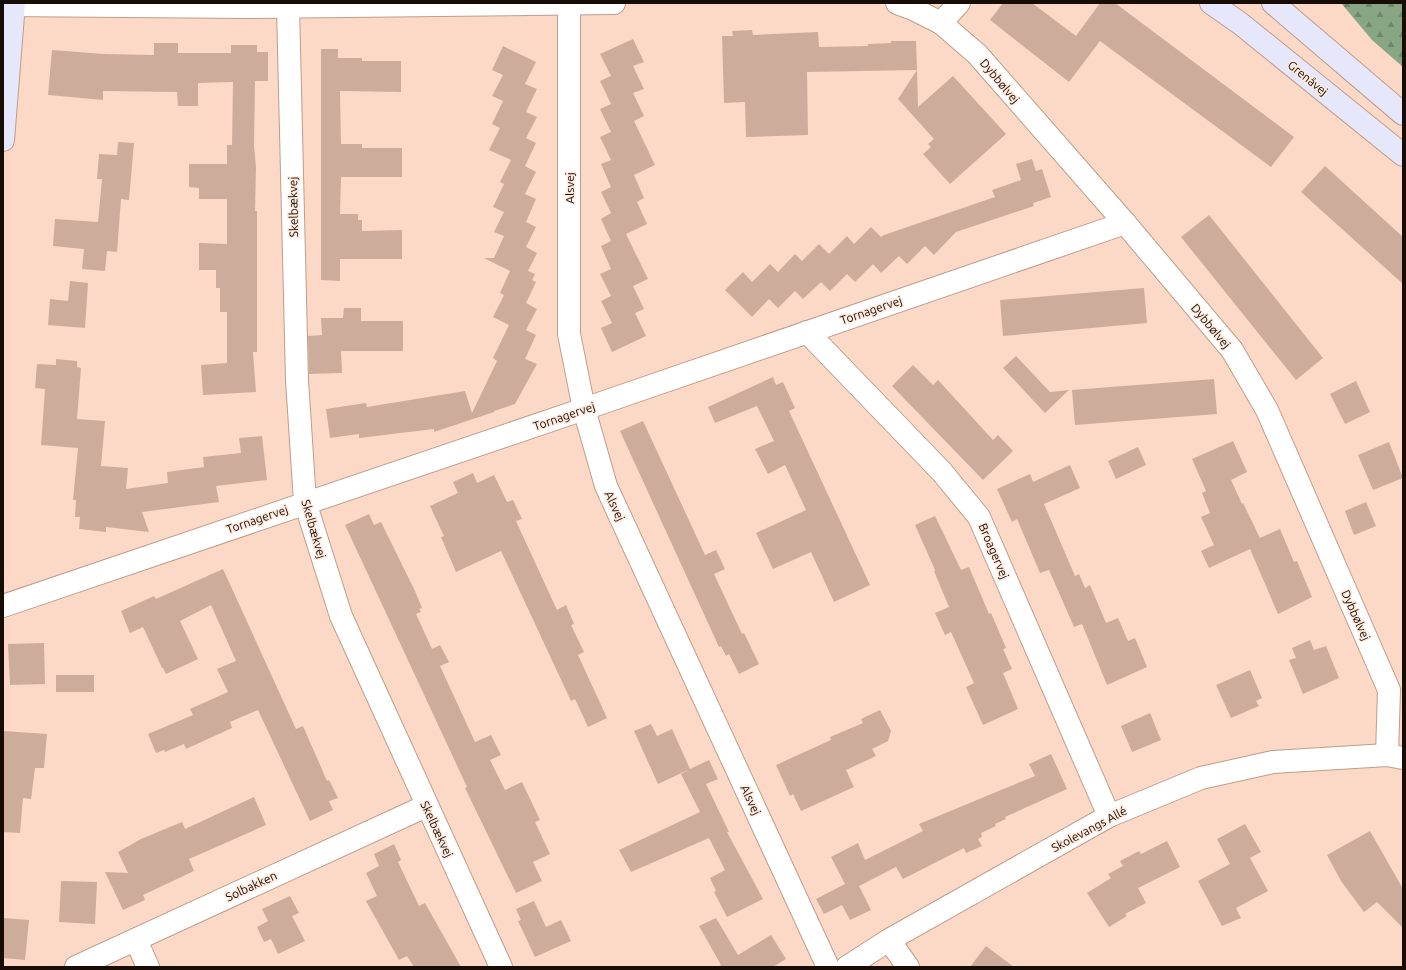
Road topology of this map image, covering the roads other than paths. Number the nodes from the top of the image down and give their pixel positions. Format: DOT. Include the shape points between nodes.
graph roads {
  1 [pos="614,3"];
  2 [pos="897,3"];
  3 [pos="959,3"];
  4 [pos="1211,3"];
  5 [pos="1274,3"];
  6 [pos="11,4"];
  7 [pos="444,4"];
  8 [pos="569,4"];
  9 [pos="288,7"];
  10 [pos="941,23"];
  11 [pos="1403,114"];
  12 [pos="3,140"];
  13 [pos="1403,155"];
  14 [pos="1125,223"];
  15 [pos="807,332"];
  16 [pos="584,409"];
  17 [pos="305,502"];
  18 [pos="3,606"];
  19 [pos="1396,687"];
  20 [pos="1395,757"];
  21 [pos="426,806"];
  22 [pos="1109,816"];
  23 [pos="136,940"];
  24 [pos="889,940"];
  25 [pos="76,967"];
  26 [pos="148,967"];
  27 [pos="501,967"];
  28 [pos="828,967"];
  29 [pos="847,967"];
  30 [pos="908,967"];
  1 -- 8 [label="street"];
  2 -- 10 [label="street, Dybbølvej"];
  3 -- 10 [label="street"];
  4 -- 13 [label="main road, Grenåvej" via="1241,24"];
  5 -- 11 [label="main road"];
  6 -- 9 [label="street"];
  6 -- 12 [label="main road"];
  7 -- 8 [label="street"];
  7 -- 9 [label="street"];
  8 -- 16 [label="street, Alsvej" via="569,334"];
  9 -- 17 [label="street, Skelbækvej" via="297,380"];
  10 -- 14 [label="street, Dybbølvej" via="977,54"];
  14 -- 15 [label="street, Tornagervej"];
  14 -- 19 [label="street, Dybbølvej" via="1232,350 1267,410"];
  15 -- 16 [label="street, Tornagervej"];
  15 -- 22 [label="street, Broagervej" via="942,472 979,517"];
  16 -- 17 [label="street, Tornagervej"];
  16 -- 28 [label="street, Alsvej" via="606,486"];
  17 -- 18 [label="street, Tornagervej"];
  17 -- 21 [label="street, Skelbækvej" via="341,616"];
  19 -- 20 [label="street, Dybbølvej"];
  20 -- 22 [label="street, Skolevangs Allé" via="1265,764 1201,778"];
  21 -- 23 [label="street, Solbakken"];
  21 -- 27 [label="street, Skelbækvej"];
  22 -- 24 [label="street, Skolevangs Allé"];
  23 -- 25 [label="street, Solbakken"];
  23 -- 26 [label="street"];
  24 -- 29 [label="street, Skolevangs Allé"];
  24 -- 30 [label="street"];
}
